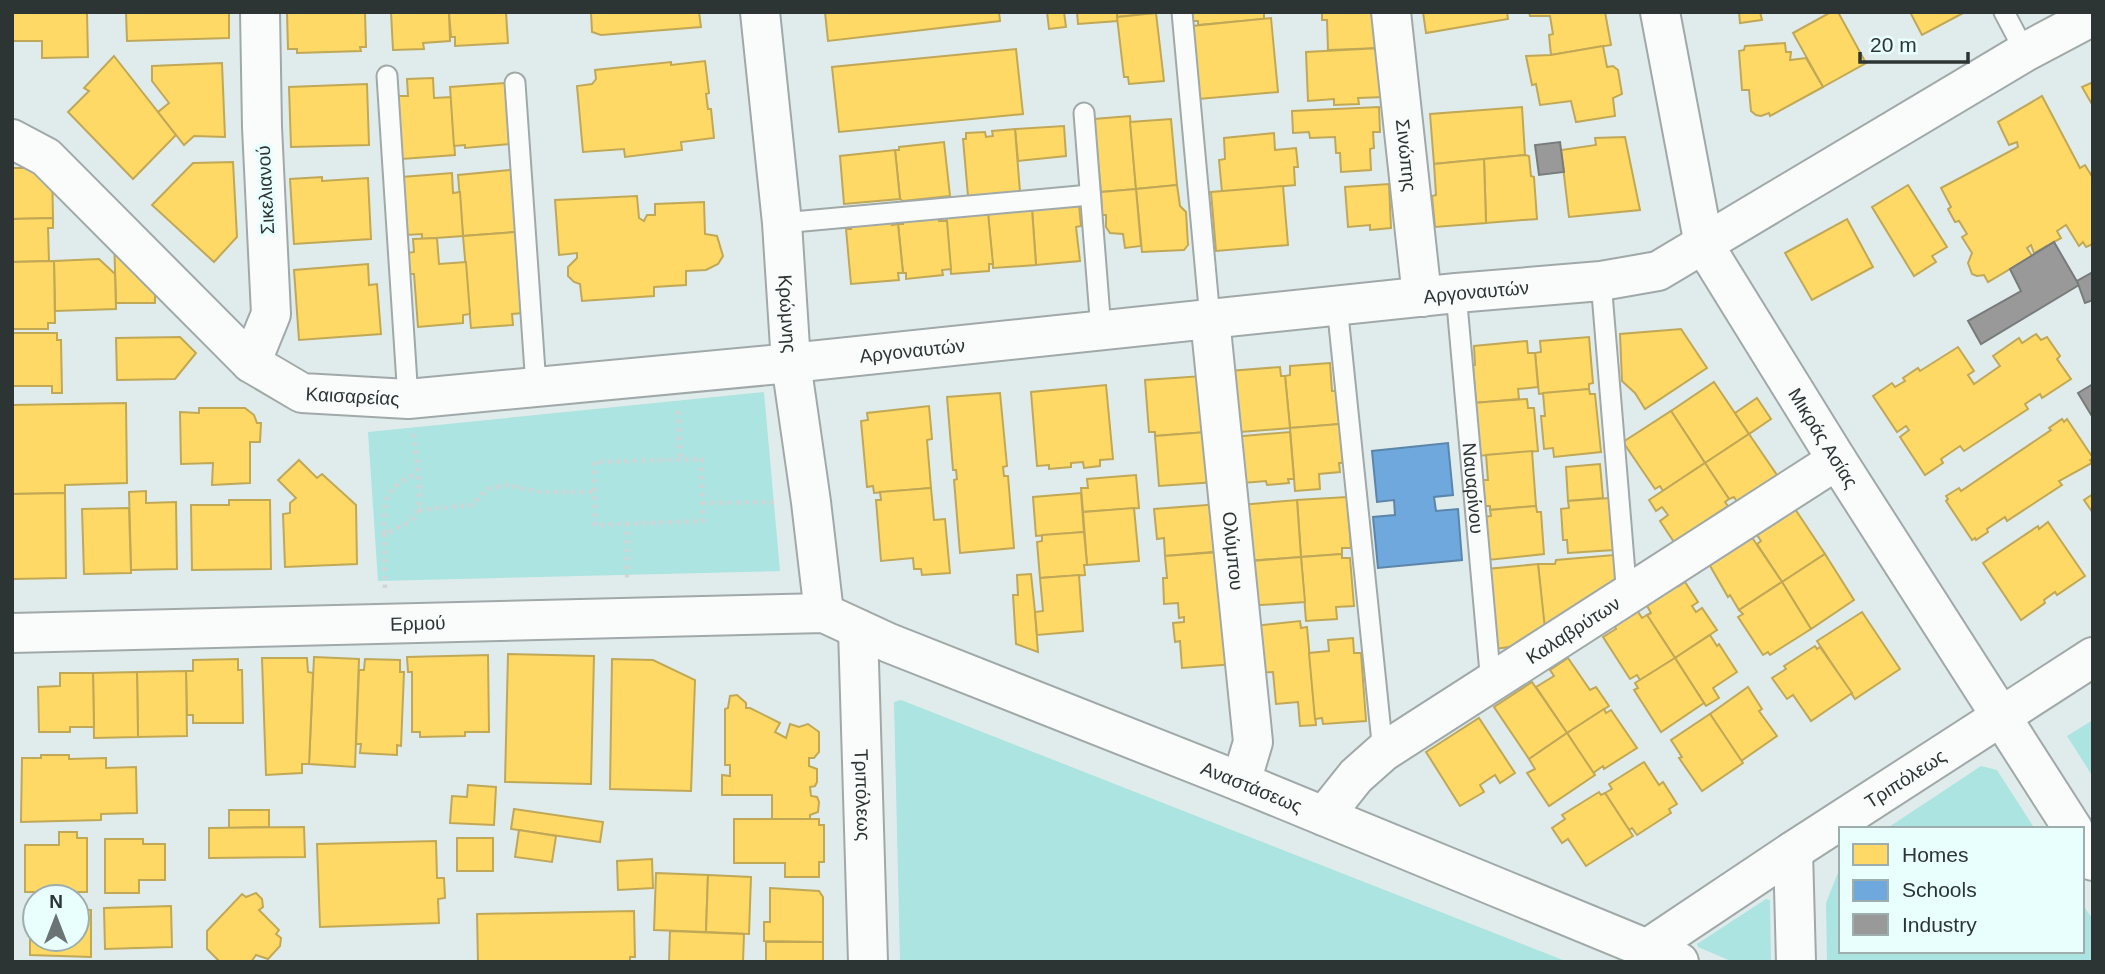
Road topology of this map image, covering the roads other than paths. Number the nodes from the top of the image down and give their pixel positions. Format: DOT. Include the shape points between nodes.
graph roads {
  1 [pos="260,12"];
  2 [pos="761,12"];
  3 [pos="1182,12"];
  4 [pos="1391,12"];
  5 [pos="1660,12"];
  6 [pos="2004,12"];
  7 [pos="2093,16"];
  8 [pos="2025,52"];
  9 [pos="387,76"];
  10 [pos="515,83"];
  11 [pos="1084,113"];
  12 [pos="12,139"];
  13 [pos="1090,195"];
  14 [pos="782,223"];
  15 [pos="1704,245"];
  16 [pos="1601,281"];
  17 [pos="1439,295"];
  18 [pos="1337,305"];
  19 [pos="1210,319"];
  20 [pos="1101,330"];
  21 [pos="251,363"];
  22 [pos="791,363"];
  23 [pos="536,386"];
  24 [pos="408,399"];
  25 [pos="1837,460"];
  26 [pos="1627,597"];
  27 [pos="824,613"];
  28 [pos="858,629"];
  29 [pos="12,633"];
  30 [pos="2093,657"];
  31 [pos="1491,684"];
  32 [pos="2002,716"];
  33 [pos="1383,752"];
  34 [pos="1241,782"];
  35 [pos="1324,816"];
  36 [pos="2072,827"];
  37 [pos="1793,851"];
  38 [pos="1664,955"];
  39 [pos="867,962"];
  40 [pos="1796,962"];
  1 -- 21 [label="street, Σικελιανού" via="271,314"];
  2 -- 14 [label="street, Κρώμνης"];
  3 -- 19 [label="lane"];
  4 -- 17 [label="street, Σινώπης"];
  5 -- 15 [label="street, Μικράς Ασίας"];
  6 -- 8 [label="lane"];
  7 -- 8 [label="street, Αργοναυτών"];
  8 -- 15 [label="street, Αργοναυτών"];
  9 -- 24 [label="lane"];
  10 -- 23 [label="lane"];
  11 -- 13 [label="lane"];
  12 -- 21 [label="street, Καισαρείας" via="46,157"];
  13 -- 14 [label="lane"];
  13 -- 20 [label="lane"];
  14 -- 22 [label="street, Κρώμνης"];
  15 -- 16 [label="street, Αργοναυτών" via="1658,271"];
  15 -- 25 [label="street, Μικράς Ασίας"];
  16 -- 17 [label="street, Αργοναυτών"];
  16 -- 26 [label="lane"];
  17 -- 18 [label="street, Αργοναυτών"];
  17 -- 31 [label="lane, Ναυαρίνου"];
  18 -- 19 [label="street, Αργοναυτών"];
  18 -- 33 [label="lane"];
  19 -- 20 [label="street, Αργοναυτών"];
  19 -- 34 [label="street, Ολύμπου" via="1253,743"];
  20 -- 22 [label="street, Αργοναυτών"];
  21 -- 24 [label="street, Καισαρείας" via="302,393"];
  22 -- 23 [label="street, Καισαρείας"];
  22 -- 27 [label="street, Κρώμνης"];
  23 -- 24 [label="street, Καισαρείας"];
  25 -- 26 [label="street, Καλαβρύτων"];
  25 -- 32 [label="street, Μικράς Ασίας"];
  26 -- 31 [label="street, Καλαβρύτων"];
  27 -- 28 [label="street, Αναστάσεως"];
  27 -- 29 [label="street, Ερμού"];
  28 -- 34 [label="street, Αναστάσεως"];
  28 -- 39 [label="street, Τριπόλεως"];
  30 -- 32 [label="street, Τριπόλεως"];
  31 -- 33 [label="street, Καλαβρύτων"];
  32 -- 36 [label="street, Μικράς Ασίας"];
  32 -- 37 [label="street, Τριπόλεως"];
  33 -- 35 [label="street, Καλαβρύτων" via="1356,776"];
  34 -- 35 [label="street, Αναστάσεως"];
  35 -- 38 [label="street, Αναστάσεως"];
  37 -- 38 [label="street, Τριπόλεως"];
  37 -- 40 [label="street"];
}
